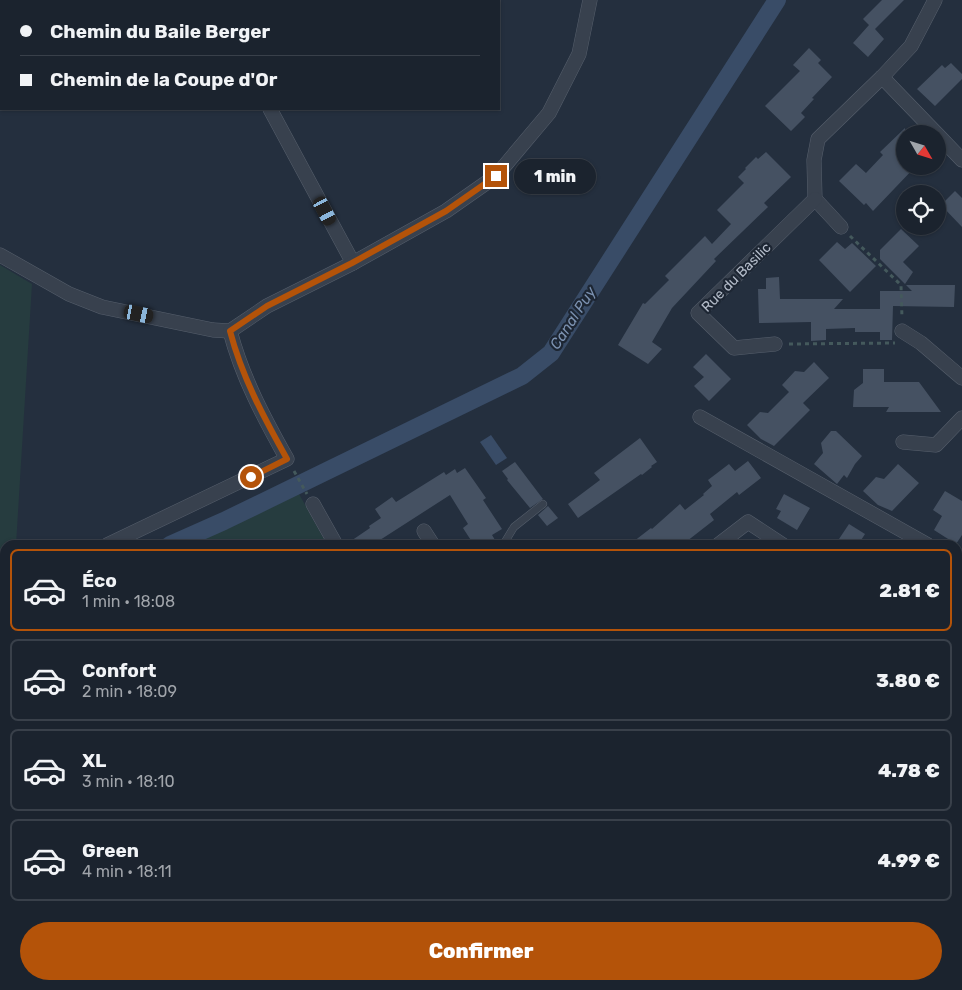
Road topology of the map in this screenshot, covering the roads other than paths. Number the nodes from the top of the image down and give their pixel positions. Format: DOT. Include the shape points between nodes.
graph roads {
  1 [pos="590,0"];
  2 [pos="935,0"];
  3 [pos="882,77"];
  4 [pos="271,110"];
  5 [pos="928,125"];
  6 [pos="946,143"];
  7 [pos="962,160"];
  8 [pos="815,199"];
  9 [pos="842,227"];
  10 [pos="0,255"];
  11 [pos="352,263"];
  12 [pos="230,331"];
  13 [pos="902,331"];
  14 [pos="775,344"];
  15 [pos="962,378"];
  16 [pos="700,417"];
  17 [pos="962,418"];
  18 [pos="903,442"];
  19 [pos="313,504"];
  20 [pos="544,504"];
  21 [pos="424,531"];
  22 [pos="117,540"];
  23 [pos="333,540"];
  24 [pos="430,540"];
  25 [pos="507,540"];
  26 [pos="725,540"];
  27 [pos="775,540"];
  28 [pos="919,540"];
  1 -- 11 [label="street" via="580,54 549,113 496,176 446,211"];
  2 -- 3 [label="street" via="911,46"];
  3 -- 5 [label="street"];
  3 -- 8 [label="street" via="818,139 814,160"];
  4 -- 11 [label="street"];
  6 -- 7 [label="street"];
  8 -- 9 [label="street"];
  8 -- 14 [label="street, Rue du Basilic" via="698,313 734,348"];
  10 -- 12 [label="street" via="69,294 102,307"];
  11 -- 12 [label="street" via="267,306"];
  12 -- 22 [label="street" via="236,354 261,412 287,459"];
  13 -- 15 [label="street"];
  16 -- 28 [label="street"];
  17 -- 18 [label="street" via="936,445"];
  19 -- 23 [label="street"];
  20 -- 25 [label="lane" via="514,527"];
  21 -- 24 [label="street"];
  26 -- 27 [label="street" via="748,522"];
}
